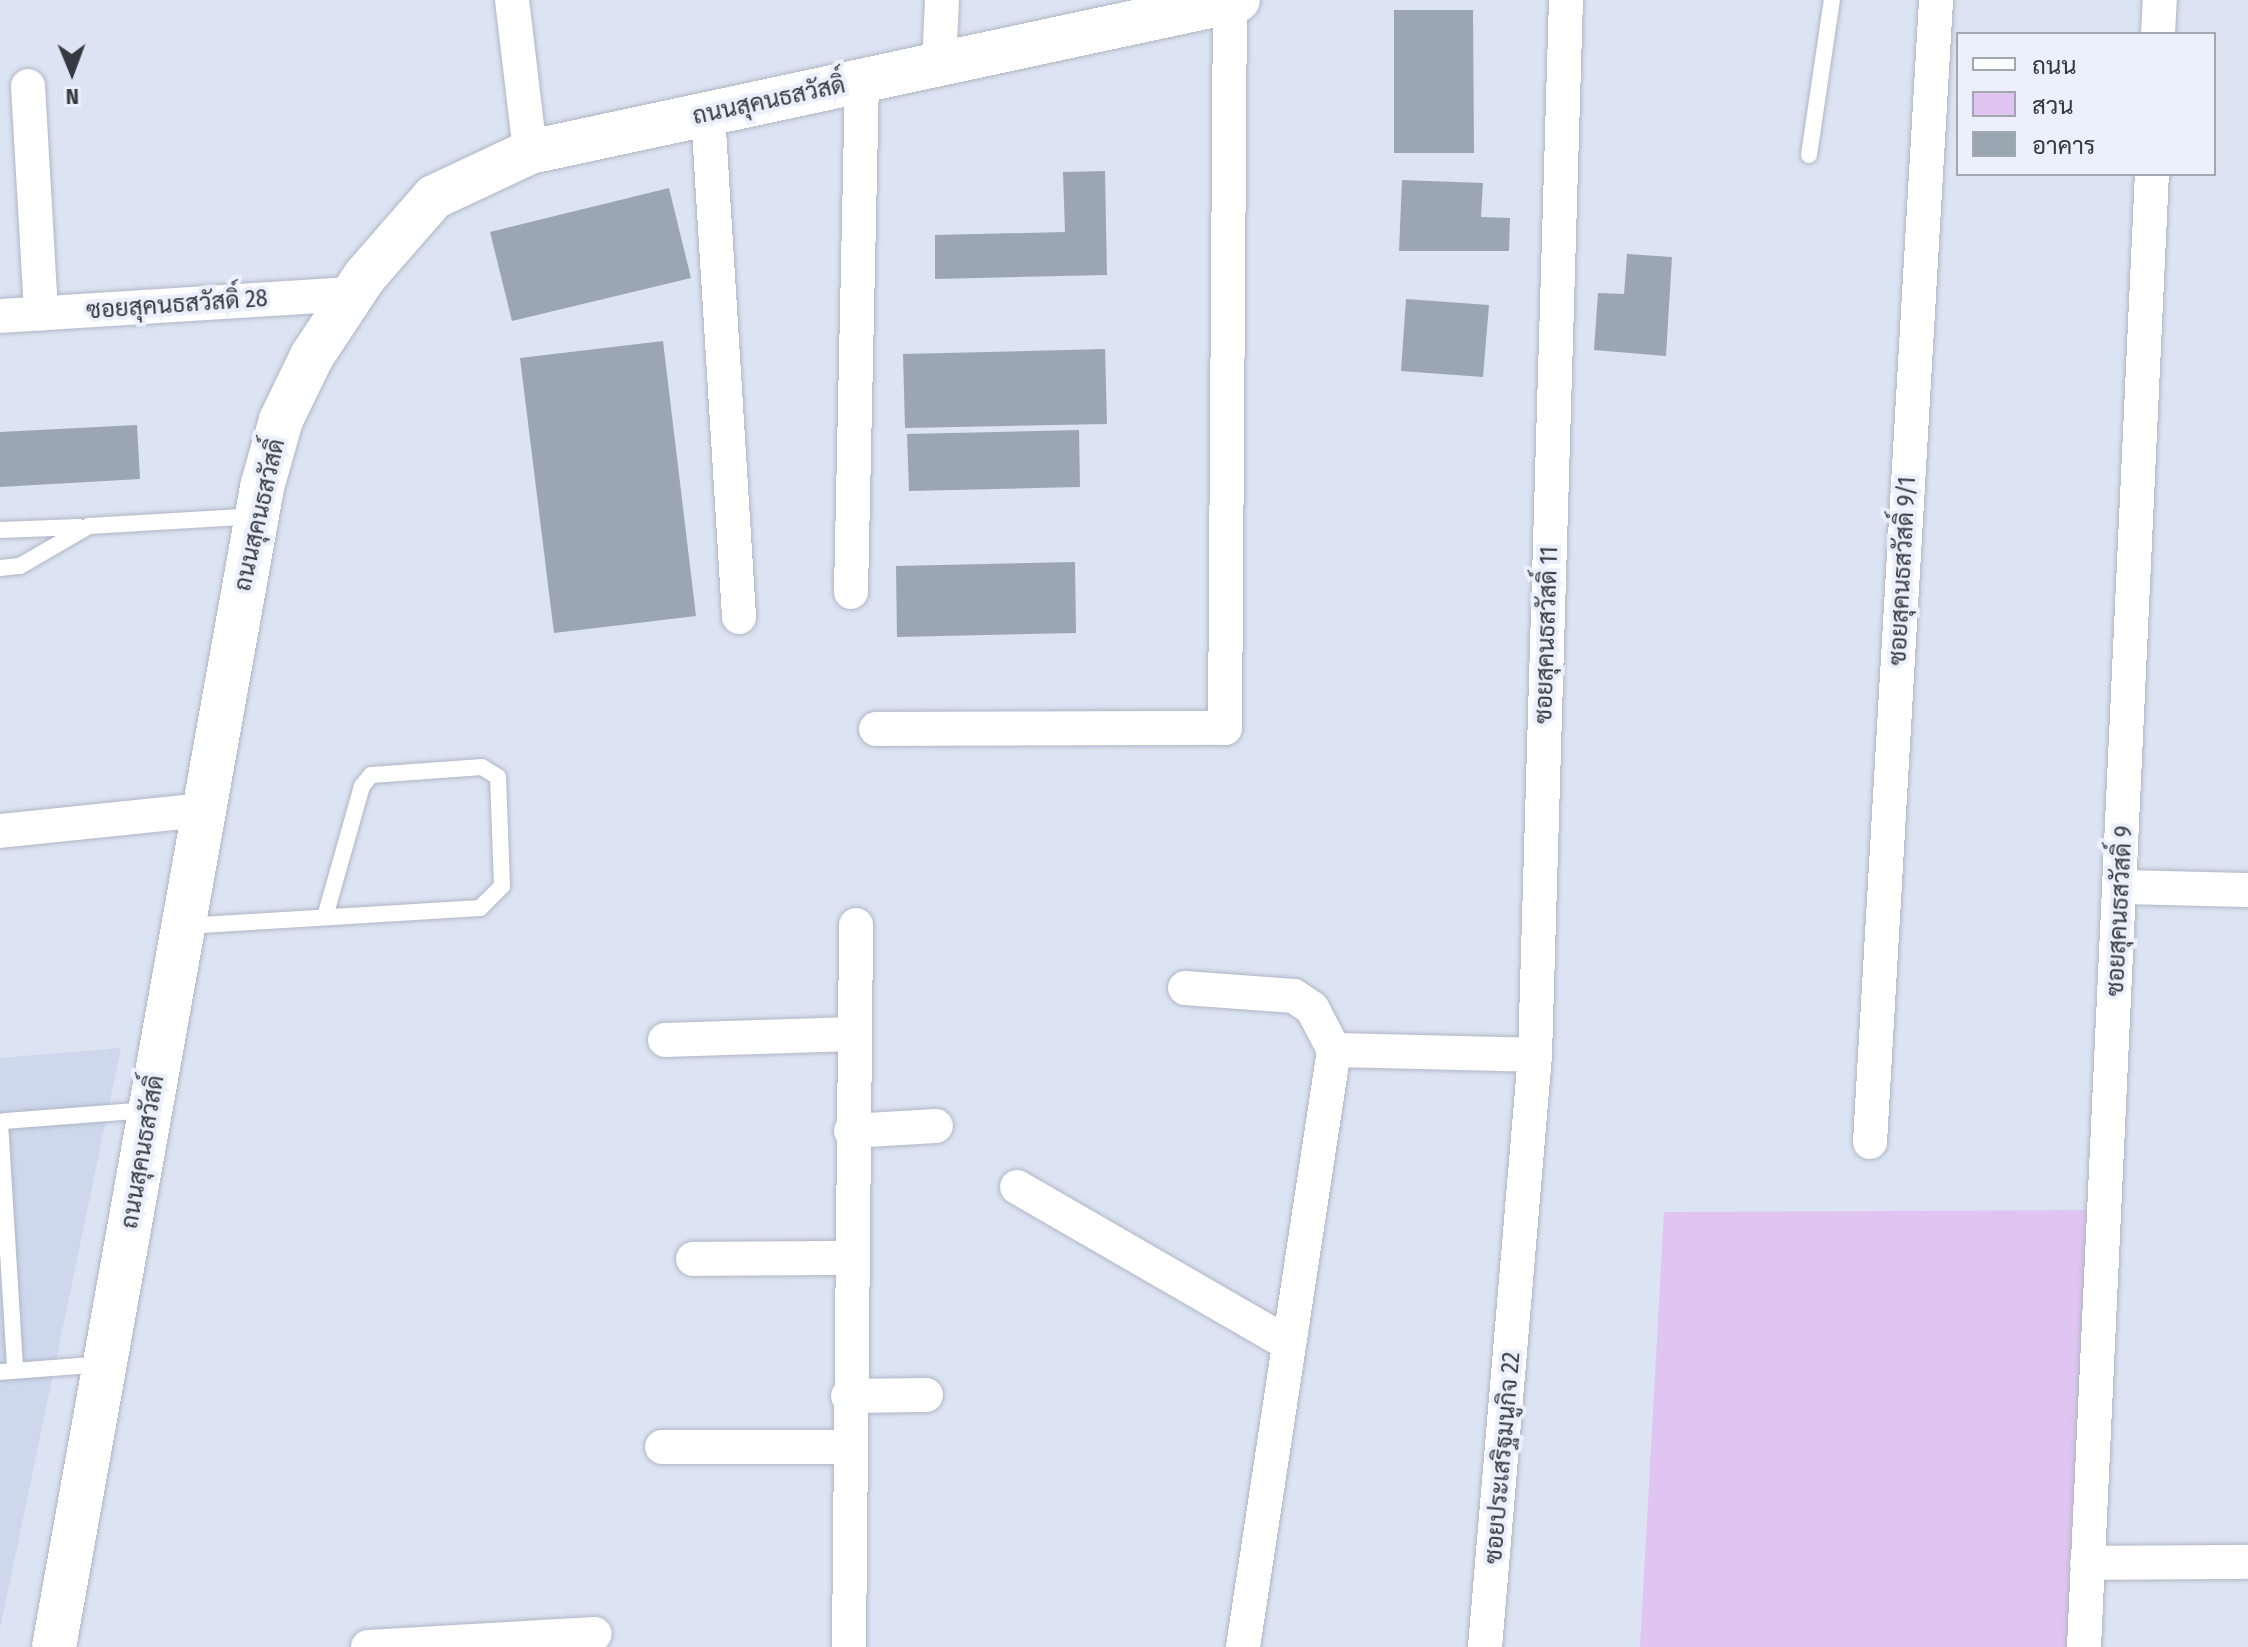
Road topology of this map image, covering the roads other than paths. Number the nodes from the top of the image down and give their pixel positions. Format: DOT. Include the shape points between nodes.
graph roads {
  1 [pos="512,0"];
  2 [pos="942,0"];
  3 [pos="1566,0"];
  4 [pos="1832,0"];
  5 [pos="1936,0"];
  6 [pos="2160,0"];
  7 [pos="1233,1"];
  8 [pos="2158,32"];
  9 [pos="939,64"];
  10 [pos="862,80"];
  11 [pos="28,86"];
  12 [pos="708,114"];
  13 [pos="530,152"];
  14 [pos="1809,155"];
  15 [pos="2152,176"];
  16 [pos="353,294"];
  17 [pos="41,314"];
  18 [pos="0,316"];
  19 [pos="256,516"];
  20 [pos="89,526"];
  21 [pos="0,530"];
  22 [pos="0,568"];
  23 [pos="851,592"];
  24 [pos="739,617"];
  25 [pos="876,729"];
  26 [pos="204,810"];
  27 [pos="0,831"];
  28 [pos="2121,887"];
  29 [pos="2248,890"];
  30 [pos="325,917"];
  31 [pos="856,925"];
  32 [pos="183,926"];
  33 [pos="1185,988"];
  34 [pos="853,1034"];
  35 [pos="665,1040"];
  36 [pos="1334,1050"];
  37 [pos="1535,1055"];
  38 [pos="150,1110"];
  39 [pos="2,1122"];
  40 [pos="936,1126"];
  41 [pos="851,1131"];
  42 [pos="1870,1142"];
  43 [pos="1017,1187"];
  44 [pos="848,1258"];
  45 [pos="693,1259"];
  46 [pos="1521,1270"];
  47 [pos="1289,1344"];
  48 [pos="105,1363"];
  49 [pos="7,1371"];
  50 [pos="926,1395"];
  51 [pos="848,1396"];
  52 [pos="662,1447"];
  53 [pos="848,1447"];
  54 [pos="2248,1562"];
  55 [pos="2087,1563"];
  56 [pos="595,1634"];
  57 [pos="54,1647"];
  58 [pos="368,1647"];
  59 [pos="849,1647"];
  60 [pos="1243,1647"];
  61 [pos="1485,1647"];
  62 [pos="2084,1647"];
  1 -- 13 [label="street"];
  2 -- 9 [label="street"];
  3 -- 37 [label="street, ซอยสุคนธสวัสดิ์ 11"];
  4 -- 14 [label="lane"];
  5 -- 42 [label="street, ซอยสุคนธสวัสดิ์ 9/1"];
  6 -- 8 [label="street"];
  7 -- 9 [label="main road, ถนนสุคนธสวัสดิ์"];
  7 -- 25 [label="street" via="1225,728"];
  9 -- 10 [label="main road, ถนนสุคนธสวัสดิ์"];
  10 -- 12 [label="main road, ถนนสุคนธสวัสดิ์"];
  10 -- 23 [label="street"];
  11 -- 17 [label="street"];
  12 -- 13 [label="main road, ถนนสุคนธสวัสดิ์"];
  12 -- 24 [label="street"];
  13 -- 16 [label="main road, ถนนสุคนธสวัสดิ์" via="434,197"];
  15 -- 28 [label="street, ซอยสุคนธสวัสดิ์ 9"];
  16 -- 17 [label="street, ซอยสุคนธสวัสดิ์ 28"];
  16 -- 19 [label="main road, ถนนสุคนธสวัสดิ์" via="281,420"];
  17 -- 18 [label="street, ซอยสุคนธสวัสดิ์ 28"];
  19 -- 20 [label="lane"];
  19 -- 26 [label="main road, ถนนสุคนธสวัสดิ์"];
  20 -- 21 [label="lane"];
  20 -- 22 [label="lane" via="20,566"];
  26 -- 27 [label="street"];
  26 -- 32 [label="main road, ถนนสุคนธสวัสดิ์"];
  28 -- 29 [label="street"];
  28 -- 55 [label="street, ซอยสุคนธสวัสดิ์ 9"];
  30 -- 30 [label="lane" via="480,908 495,900 502,886 498,777 482,767 371,775 362,786"];
  30 -- 32 [label="lane"];
  31 -- 34 [label="street"];
  32 -- 38 [label="main road, ถนนสุคนธสวัสดิ์"];
  33 -- 36 [label="street" via="1294,996 1312,1008"];
  34 -- 35 [label="street"];
  34 -- 41 [label="street"];
  36 -- 37 [label="street"];
  36 -- 47 [label="street"];
  37 -- 46 [label="street, ซอยสุคนธสวัสดิ์ 11"];
  38 -- 39 [label="lane"];
  38 -- 48 [label="main road, ถนนสุคนธสวัสดิ์"];
  39 -- 49 [label="lane"];
  40 -- 41 [label="street"];
  41 -- 44 [label="street"];
  43 -- 47 [label="street"];
  44 -- 45 [label="street"];
  44 -- 51 [label="street"];
  46 -- 61 [label="street, ซอยประเสริฐมนูกิจ 22"];
  47 -- 60 [label="street"];
  48 -- 49 [label="lane"];
  48 -- 57 [label="main road, ถนนสุคนธสวัสดิ์"];
  50 -- 51 [label="street"];
  51 -- 53 [label="street"];
  52 -- 53 [label="street"];
  53 -- 59 [label="street"];
  54 -- 55 [label="street"];
  55 -- 62 [label="street, ซอยสุคนธสวัสดิ์ 9"];
  56 -- 58 [label="street"];
}
